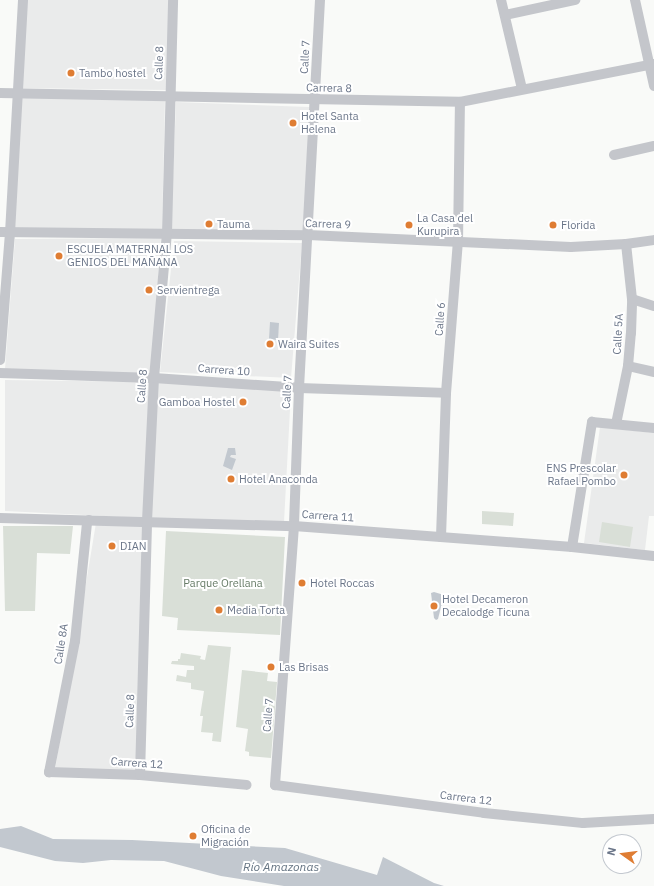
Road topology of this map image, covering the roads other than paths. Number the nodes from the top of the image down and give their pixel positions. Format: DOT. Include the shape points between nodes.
graph roads {
  1 [pos="23,0"];
  2 [pos="173,0"];
  3 [pos="320,0"];
  4 [pos="501,0"];
  5 [pos="575,0"];
  6 [pos="635,0"];
  7 [pos="505,15"];
  8 [pos="652,64"];
  9 [pos="654,86"];
  10 [pos="522,89"];
  11 [pos="0,92"];
  12 [pos="17,93"];
  13 [pos="170,96"];
  14 [pos="315,99"];
  15 [pos="460,102"];
  16 [pos="654,146"];
  17 [pos="614,155"];
  18 [pos="5,232"];
  19 [pos="167,233"];
  20 [pos="308,235"];
  21 [pos="654,240"];
  22 [pos="458,242"];
  23 [pos="626,244"];
  24 [pos="632,299"];
  25 [pos="654,306"];
  26 [pos="0,360"];
  27 [pos="628,366"];
  28 [pos="654,372"];
  29 [pos="0,373"];
  30 [pos="154,378"];
  31 [pos="299,388"];
  32 [pos="446,393"];
  33 [pos="616,424"];
  34 [pos="654,428"];
  35 [pos="0,518"];
  36 [pos="89,520"];
  37 [pos="147,521"];
  38 [pos="294,526"];
  39 [pos="441,537"];
  40 [pos="572,547"];
  41 [pos="654,556"];
  42 [pos="49,772"];
  43 [pos="140,775"];
  44 [pos="247,785"];
  45 [pos="275,785"];
  46 [pos="654,819"];
  1 -- 12 [label="street"];
  2 -- 13 [label="street, Calle 8"];
  3 -- 14 [label="street, Calle 7"];
  4 -- 7 [label="street"];
  5 -- 7 [label="street"];
  6 -- 8 [label="street"];
  7 -- 10 [label="street"];
  8 -- 9 [label="street"];
  8 -- 10 [label="street, Carrera 8"];
  10 -- 15 [label="street, Carrera 8"];
  11 -- 12 [label="street, Carrera 8"];
  12 -- 13 [label="street, Carrera 8"];
  12 -- 18 [label="street"];
  13 -- 14 [label="street, Carrera 8"];
  13 -- 19 [label="street, Calle 8"];
  14 -- 15 [label="street, Carrera 8"];
  14 -- 20 [label="street, Calle 7"];
  15 -- 22 [label="street, Calle 6"];
  16 -- 17 [label="street"];
  18 -- 19 [label="street, Carrera 9"];
  18 -- 26 [label="street"];
  19 -- 20 [label="street, Carrera 9"];
  19 -- 30 [label="street, Calle 8"];
  20 -- 22 [label="street, Carrera 9"];
  20 -- 31 [label="street, Calle 7"];
  21 -- 23 [label="street, Carrera 9"];
  22 -- 23 [label="street, Carrera 9" via="571,247"];
  22 -- 32 [label="street, Calle 6"];
  23 -- 24 [label="street, Calle 5A"];
  24 -- 25 [label="street"];
  24 -- 27 [label="street, Calle 5A"];
  27 -- 28 [label="street"];
  27 -- 33 [label="street, Calle 5A"];
  29 -- 30 [label="street, Carrera 10"];
  30 -- 31 [label="street, Carrera 10"];
  30 -- 37 [label="street, Calle 8"];
  31 -- 32 [label="street, Carrera 10"];
  31 -- 38 [label="street, Calle 7"];
  32 -- 39 [label="street, Calle 6"];
  33 -- 34 [label="street"];
  33 -- 40 [label="street" via="592,422"];
  35 -- 36 [label="street, Carrera 11"];
  36 -- 37 [label="street, Carrera 11"];
  36 -- 42 [label="street, Calle 8A" via="75,641"];
  37 -- 38 [label="street, Carrera 11"];
  37 -- 43 [label="street, Calle 8"];
  38 -- 39 [label="street, Carrera 11"];
  38 -- 45 [label="street, Calle 7"];
  39 -- 40 [label="street, Carrera 11"];
  40 -- 41 [label="street, Carrera 11"];
  42 -- 43 [label="street, Carrera 12"];
  43 -- 44 [label="street, Carrera 12"];
  45 -- 46 [label="street, Carrera 12" via="484,813 583,823"];
}
